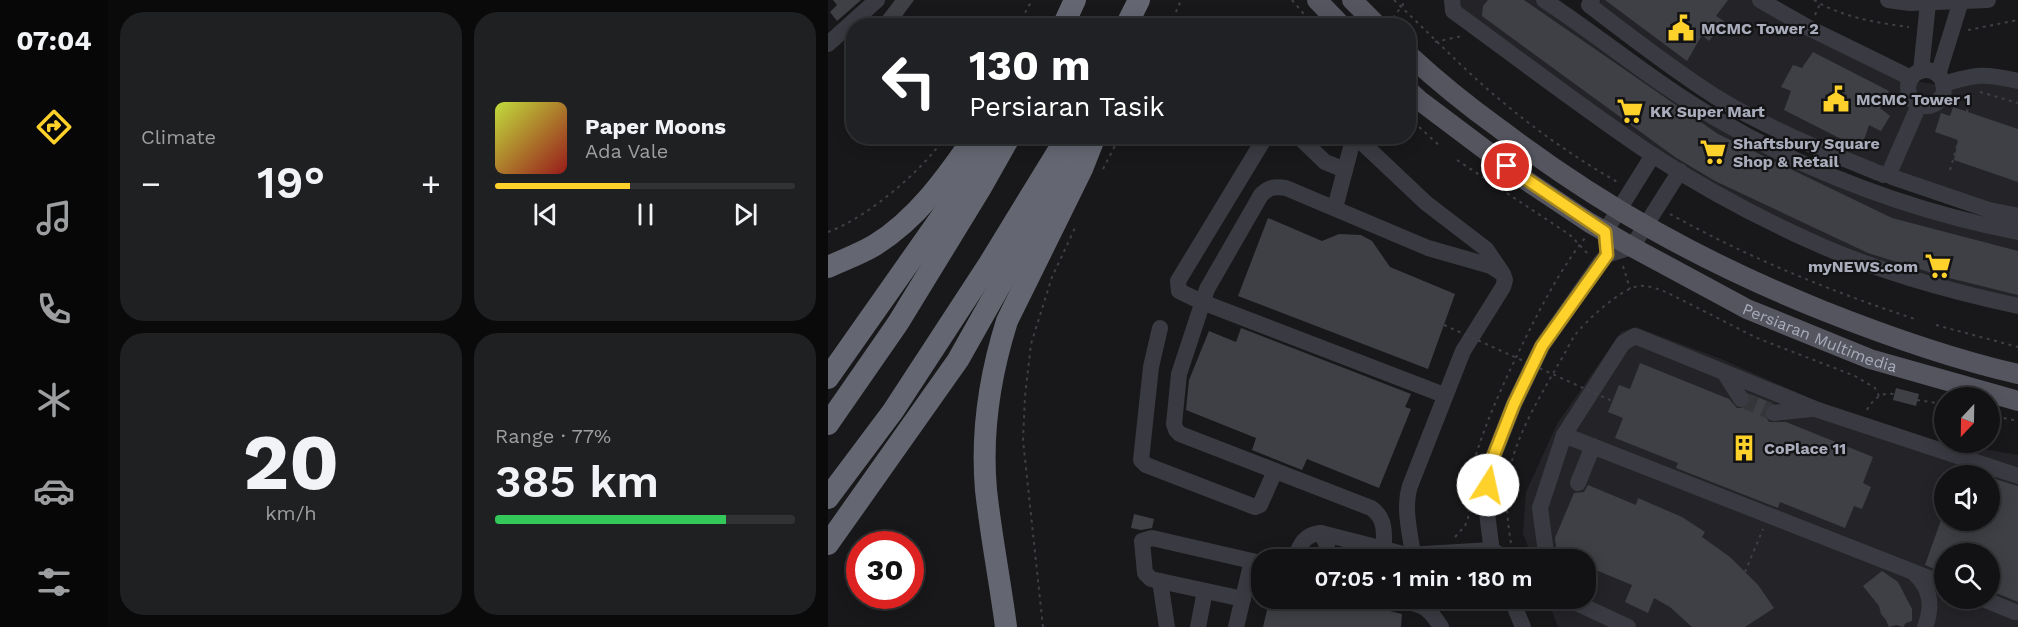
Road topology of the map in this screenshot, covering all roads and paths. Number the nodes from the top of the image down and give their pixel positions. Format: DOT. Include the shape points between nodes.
graph roads {
  1 [pos="877,0"];
  2 [pos="1032,0"];
  3 [pos="1181,0"];
  4 [pos="1292,0"];
  5 [pos="1317,0"];
  6 [pos="1394,0"];
  7 [pos="1406,0"];
  8 [pos="1452,0"];
  9 [pos="1544,0"];
  10 [pos="1592,0"];
  11 [pos="1760,0"];
  12 [pos="1888,0"];
  13 [pos="1988,0"];
  14 [pos="1961,1"];
  15 [pos="1360,3"];
  16 [pos="1928,3"];
  17 [pos="1401,7"];
  18 [pos="857,18"];
  19 [pos="1022,18"];
  20 [pos="1173,18"];
  21 [pos="1307,18"];
  22 [pos="1334,18"];
  23 [pos="1372,18"];
  24 [pos="1393,18"];
  25 [pos="1412,18"];
  26 [pos="1416,22"];
  27 [pos="846,28"];
  28 [pos="1481,32"];
  29 [pos="1435,42"];
  30 [pos="828,44"];
  31 [pos="1416,61"];
  32 [pos="1916,74"];
  33 [pos="1941,80"];
  34 [pos="2018,81"];
  35 [pos="1416,97"];
  36 [pos="2018,103"];
  37 [pos="1919,105"];
  38 [pos="1416,124"];
  39 [pos="939,144"];
  40 [pos="969,144"];
  41 [pos="987,144"];
  42 [pos="1005,144"];
  43 [pos="1062,144"];
  44 [pos="1070,144"];
  45 [pos="1092,144"];
  46 [pos="1116,144"];
  47 [pos="1261,144"];
  48 [pos="1306,144"];
  49 [pos="1353,144"];
  50 [pos="1363,144"];
  51 [pos="1440,146"];
  52 [pos="1653,155"];
  53 [pos="1457,160"];
  54 [pos="1345,170"];
  55 [pos="1950,170"];
  56 [pos="1680,171"];
  57 [pos="1889,174"];
  58 [pos="1100,175"];
  59 [pos="1631,191"];
  60 [pos="1658,207"];
  61 [pos="1335,208"];
  62 [pos="1619,211"];
  63 [pos="2018,216"];
  64 [pos="1076,226"];
  65 [pos="1646,226"];
  66 [pos="828,232"];
  67 [pos="1605,232"];
  68 [pos="2018,232"];
  69 [pos="1580,245"];
  70 [pos="1619,251"];
  71 [pos="828,267"];
  72 [pos="1500,272"];
  73 [pos="1629,289"];
  74 [pos="1202,302"];
  75 [pos="2018,306"];
  76 [pos="1918,320"];
  77 [pos="1444,325"];
  78 [pos="1936,325"];
  79 [pos="1160,328"];
  80 [pos="2018,346"];
  81 [pos="1724,372"];
  82 [pos="2018,374"];
  83 [pos="828,378"];
  84 [pos="1894,394"];
  85 [pos="1444,395"];
  86 [pos="1879,396"];
  87 [pos="1741,399"];
  88 [pos="1917,400"];
  89 [pos="1612,401"];
  90 [pos="2018,401"];
  91 [pos="1934,403"];
  92 [pos="1815,409"];
  93 [pos="1774,413"];
  94 [pos="2000,417"];
  95 [pos="2018,421"];
  96 [pos="828,424"];
  97 [pos="1860,424"];
  98 [pos="1564,435"];
  99 [pos="1593,446"];
  100 [pos="1275,471"];
  101 [pos="2018,476"];
  102 [pos="1578,483"];
  103 [pos="828,498"];
  104 [pos="1768,515"];
  105 [pos="1321,533"];
  106 [pos="828,544"];
  107 [pos="1299,549"];
  108 [pos="1326,549"];
  109 [pos="1384,549"];
  110 [pos="1420,549"];
  111 [pos="1501,549"];
  112 [pos="1502,549"];
  113 [pos="1546,549"];
  114 [pos="1251,561"];
  115 [pos="1745,572"];
  116 [pos="1912,572"];
  117 [pos="1251,578"];
  118 [pos="1934,580"];
  119 [pos="1160,581"];
  120 [pos="1205,591"];
  121 [pos="1243,599"];
  122 [pos="2000,606"];
  123 [pos="1428,609"];
  124 [pos="1505,609"];
  125 [pos="1515,609"];
  126 [pos="1590,609"];
  127 [pos="2015,612"];
  128 [pos="1006,627"];
  129 [pos="1043,627"];
  130 [pos="1167,627"];
  131 [pos="1198,627"];
  132 [pos="1236,627"];
  133 [pos="1441,627"];
  134 [pos="1512,627"];
  135 [pos="1523,627"];
  136 [pos="1628,627"];
  137 [pos="1925,627"];
  1 -- 18 [label="street"];
  2 -- 19 [label="path"];
  3 -- 20 [label="path"];
  4 -- 21 [label="path"];
  5 -- 22 [label="main road"];
  6 -- 17 [label="path"];
  7 -- 17 [label="path"];
  8 -- 28 [label="street" via="1453,10"];
  9 -- 68 [label="street" via="1716,119 1765,144 1871,192"];
  10 -- 57 [label="street" via="1589,5 1718,98 1807,144"];
  11 -- 32 [label="street" via="1809,28"];
  12 -- 16 [label="street"];
  13 -- 14 [label="street"];
  14 -- 16 [label="street"];
  14 -- 33 [label="street"];
  15 -- 23 [label="main road"];
  16 -- 32 [label="street"];
  17 -- 24 [label="path"];
  17 -- 25 [label="path"];
  26 -- 29 [label="path"];
  27 -- 30 [label="street"];
  28 -- 29 [label="path"];
  28 -- 52 [label="street"];
  29 -- 59 [label="path" via="1506,105 1584,163"];
  31 -- 62 [label="main road, Persiaran Multimedia" via="1523,147"];
  32 -- 33 [label="street" via="1933,72"];
  32 -- 37 [label="street" via="1909,82 1909,93"];
  33 -- 34 [label="street" via="1992,75"];
  33 -- 37 [label="street" via="1942,95 1935,104"];
  35 -- 67 [label="main road, Persiaran Multimedia" via="1524,179"];
  36 -- 55 [label="path" via="1973,90"];
  37 -- 57 [label="street"];
  38 -- 51 [label="path"];
  39 -- 66 [label="path" via="899,188 842,227"];
  40 -- 71 [label="highway" via="912,216 874,246"];
  41 -- 83 [label="highway" via="958,193"];
  42 -- 96 [label="highway" via="898,323"];
  43 -- 103 [label="highway" via="892,411"];
  44 -- 106 [label="highway" via="1046,204 958,360"];
  45 -- 128 [label="highway" via="1007,321 998,348 986,419 986,488"];
  46 -- 58 [label="path"];
  47 -- 74 [label="street" via="1178,281 1183,294"];
  48 -- 54 [label="street" via="1325,162"];
  49 -- 54 [label="street"];
  50 -- 72 [label="street" via="1426,203 1486,249"];
  52 -- 56 [label="street"];
  52 -- 59 [label="street"];
  53 -- 69 [label="path"];
  54 -- 61 [label="street"];
  56 -- 60 [label="street"];
  56 -- 75 [label="street" via="1779,226 1843,255 1925,283"];
  57 -- 63 [label="street" via="1989,210"];
  59 -- 62 [label="street"];
  60 -- 65 [label="street"];
  60 -- 76 [label="path" via="1775,266"];
  61 -- 72 [label="street" via="1428,248"];
  61 -- 74 [label="street" via="1286,188 1268,189 1261,195"];
  62 -- 65 [label="main road, Persiaran Multimedia"];
  62 -- 67 [label="street"];
  64 -- 129 [label="path" via="1052,277 1031,344 1025,396 1023,440"];
  65 -- 70 [label="street"];
  65 -- 82 [label="main road, Persiaran Multimedia" via="1740,276 1869,329"];
  67 -- 70 [label="main road, Persiaran Multimedia"];
  70 -- 73 [label="path"];
  70 -- 90 [label="main road, Persiaran Multimedia" via="1869,359"];
  70 -- 111 [label="street" via="1542,346 1505,427 1499,466"];
  72 -- 85 [label="street" via="1505,280 1503,287 1463,351"];
  73 -- 86 [label="path" via="1652,287 1666,292 1757,338 1855,376 1875,388"];
  73 -- 112 [label="path" via="1573,337 1528,418 1508,483"];
  74 -- 85 [label="street"];
  74 -- 100 [label="street" via="1179,374 1176,430"];
  77 -- 89 [label="path, bridge"];
  78 -- 80 [label="path"];
  79 -- 100 [label="street" via="1151,367 1142,460 1146,465 1255,507 1260,505"];
  81 -- 87 [label="street"];
  81 -- 92 [label="street"];
  81 -- 98 [label="street" via="1635,336 1629,338"];
  84 -- 86 [label="path"];
  85 -- 110 [label="street" via="1406,497"];
  86 -- 97 [label="path"];
  88 -- 91 [label="path"];
  92 -- 93 [label="street"];
  92 -- 97 [label="street"];
  94 -- 95 [label="path"];
  97 -- 101 [label="street"];
  98 -- 99 [label="street"];
  98 -- 113 [label="street" via="1540,508"];
  99 -- 102 [label="street"];
  99 -- 104 [label="street"];
  100 -- 109 [label="street" via="1376,511 1383,524"];
  104 -- 115 [label="path"];
  104 -- 116 [label="street"];
  105 -- 107 [label="street" via="1307,536"];
  105 -- 108 [label="street"];
  105 -- 109 [label="street"];
  114 -- 119 [label="street" via="1146,538 1142,545 1145,573"];
  116 -- 118 [label="street"];
  116 -- 137 [label="street" via="1928,589 1930,611"];
  117 -- 121 [label="street"];
  119 -- 120 [label="street"];
  119 -- 130 [label="street"];
  120 -- 121 [label="street"];
  120 -- 131 [label="street"];
  121 -- 132 [label="street"];
  122 -- 127 [label="street"];
  123 -- 133 [label="street"];
  124 -- 134 [label="street"];
  125 -- 135 [label="street"];
  126 -- 136 [label="street"];
}
